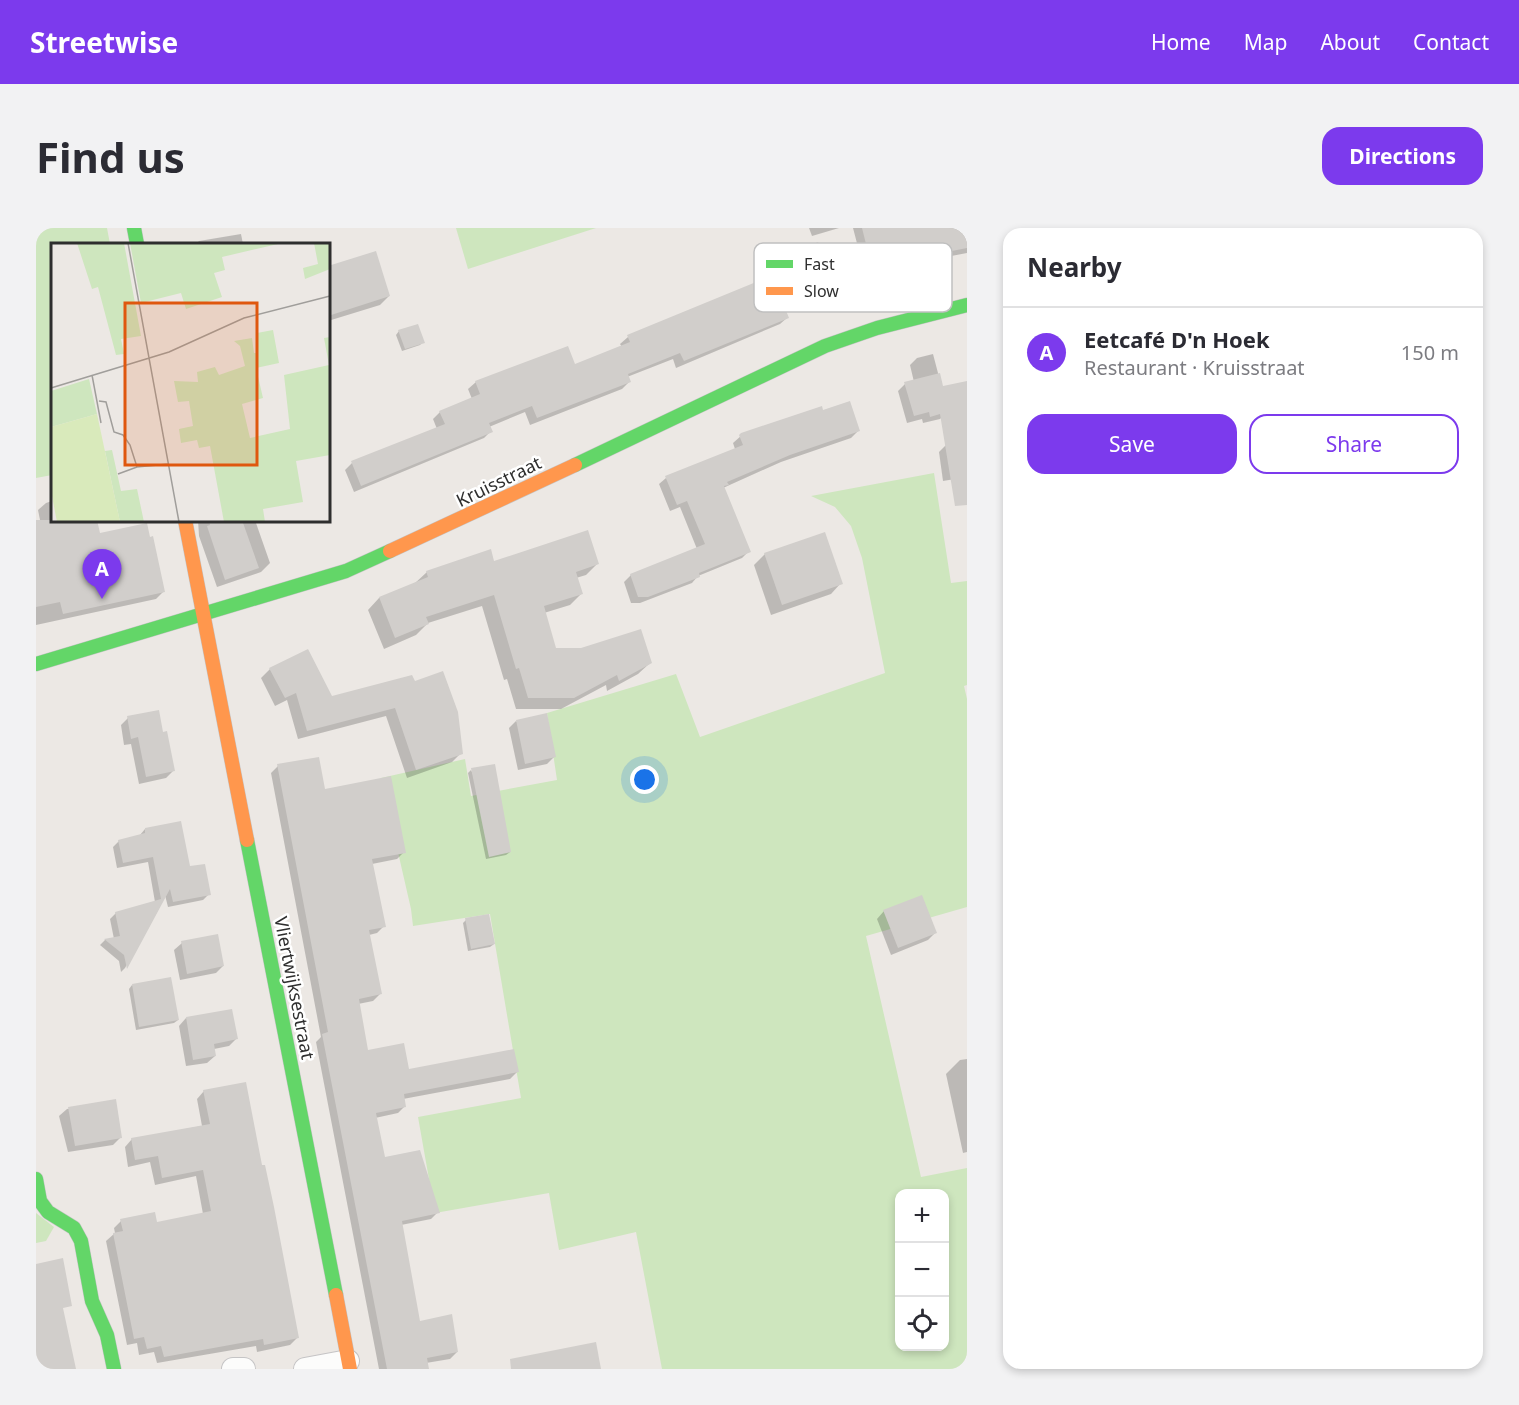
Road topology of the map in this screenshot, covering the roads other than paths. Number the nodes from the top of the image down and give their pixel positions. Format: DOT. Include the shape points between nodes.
graph roads {
  1 [pos="134,228"];
  2 [pos="136,243"];
  3 [pos="967,305"];
  4 [pos="952,309"];
  5 [pos="940,312"];
  6 [pos="185,522"];
  7 [pos="202,615"];
  8 [pos="36,664"];
  9 [pos="36,1179"];
  10 [pos="349,1365"];
  11 [pos="114,1369"];
  12 [pos="233,1369"];
  13 [pos="244,1369"];
  14 [pos="305,1369"];
  1 -- 2 [label="street"];
  3 -- 4 [label="street, Kruisstraat"];
  5 -- 7 [label="street, Kruisstraat" via="825,346 346,572"];
  6 -- 7 [label="street, Vliertwijksestraat"];
  7 -- 8 [label="street, Kruisstraat"];
  7 -- 10 [label="street, Vliertwijksestraat"];
  9 -- 11 [label="street" via="40,1201 48,1212 74,1228 81,1241 92,1301 107,1335"];
  10 -- 14 [label="street"];
  12 -- 13 [label="street"];
}
